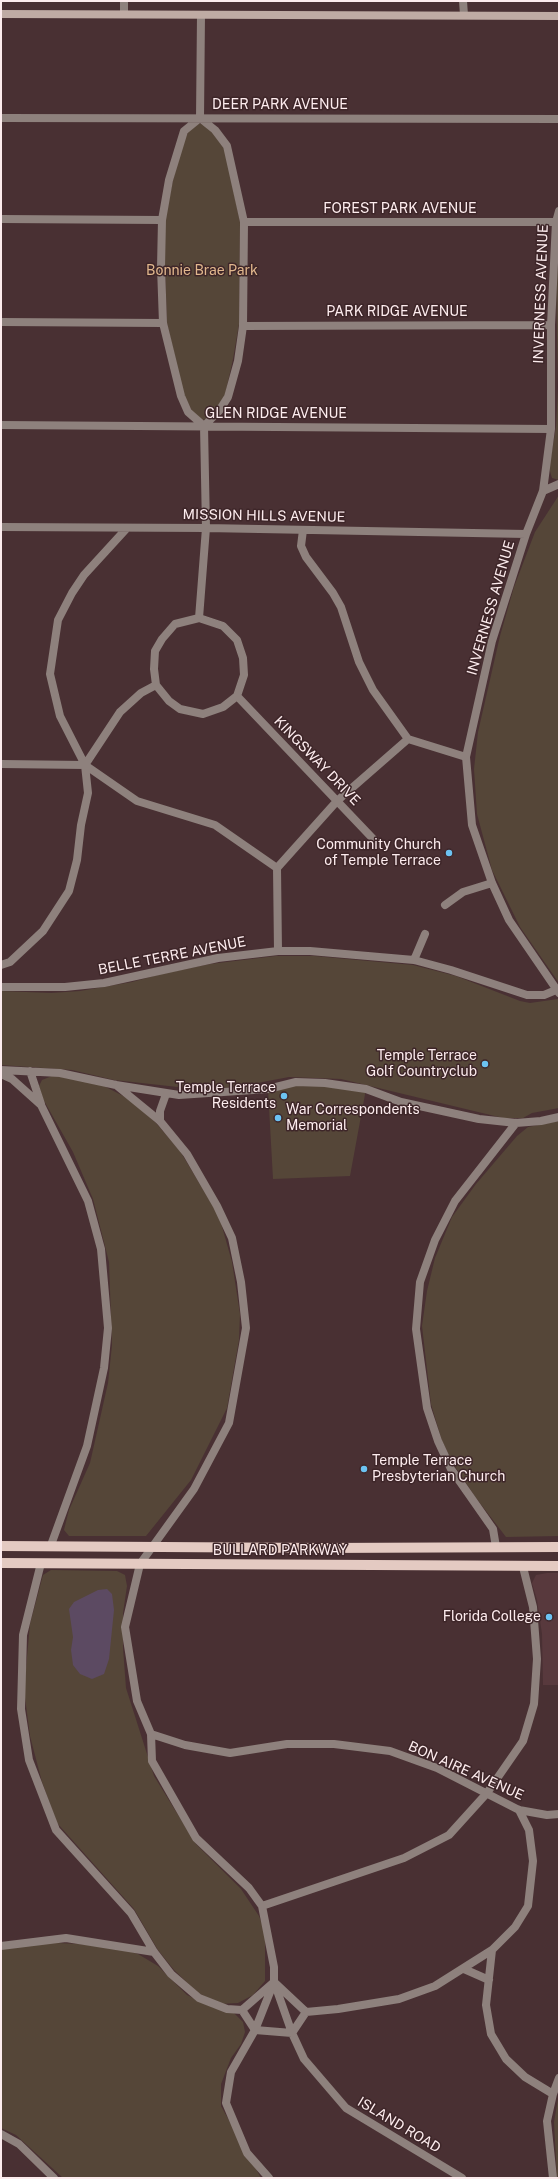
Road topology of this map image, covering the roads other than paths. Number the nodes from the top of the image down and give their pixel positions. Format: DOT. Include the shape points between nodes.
graph roads {
  1 [pos="124,1"];
  2 [pos="463,1"];
  3 [pos="1,14"];
  4 [pos="124,14"];
  5 [pos="201,15"];
  6 [pos="464,15"];
  7 [pos="559,16"];
  8 [pos="1,118"];
  9 [pos="200,118"];
  10 [pos="559,119"];
  11 [pos="559,211"];
  12 [pos="1,220"];
  13 [pos="162,220"];
  14 [pos="244,222"];
  15 [pos="556,222"];
  16 [pos="1,322"];
  17 [pos="163,323"];
  18 [pos="551,325"];
  19 [pos="243,326"];
  20 [pos="1,425"];
  21 [pos="204,426"];
  22 [pos="551,429"];
  23 [pos="559,484"];
  24 [pos="543,491"];
  25 [pos="1,527"];
  26 [pos="127,528"];
  27 [pos="206,528"];
  28 [pos="303,530"];
  29 [pos="526,534"];
  30 [pos="199,618"];
  31 [pos="156,685"];
  32 [pos="237,696"];
  33 [pos="408,739"];
  34 [pos="466,757"];
  35 [pos="1,764"];
  36 [pos="85,765"];
  37 [pos="337,801"];
  38 [pos="378,844"];
  39 [pos="277,868"];
  40 [pos="492,883"];
  41 [pos="445,905"];
  42 [pos="425,934"];
  43 [pos="278,951"];
  44 [pos="414,960"];
  45 [pos="1,965"];
  46 [pos="1,987"];
  47 [pos="558,991"];
  48 [pos="1,1070"];
  49 [pos="30,1071"];
  50 [pos="1,1074"];
  51 [pos="116,1085"];
  52 [pos="166,1094"];
  53 [pos="41,1105"];
  54 [pos="559,1117"];
  55 [pos="160,1121"];
  56 [pos="516,1123"];
  57 [pos="51,1545"];
  58 [pos="1,1546"];
  59 [pos="152,1546"];
  60 [pos="496,1547"];
  61 [pos="559,1547"];
  62 [pos="1,1563"];
  63 [pos="41,1563"];
  64 [pos="140,1564"];
  65 [pos="559,1566"];
  66 [pos="523,1567"];
  67 [pos="151,1734"];
  68 [pos="487,1793"];
  69 [pos="519,1810"];
  70 [pos="559,1814"];
  71 [pos="262,1906"];
  72 [pos="1,1946"];
  73 [pos="492,1950"];
  74 [pos="154,1952"];
  75 [pos="464,1969"];
  76 [pos="489,1980"];
  77 [pos="274,1982"];
  78 [pos="242,2010"];
  79 [pos="306,2012"];
  80 [pos="255,2030"];
  81 [pos="292,2033"];
  82 [pos="559,2078"];
  83 [pos="553,2094"];
  84 [pos="1,2134"];
  85 [pos="458,2177"];
  86 [pos="54,2178"];
  87 [pos="268,2178"];
  88 [pos="553,2178"];
  1 -- 4 [label="street"];
  2 -- 6 [label="street"];
  3 -- 4 [label="street"];
  4 -- 5 [label="street"];
  5 -- 6 [label="street"];
  5 -- 9 [label="street"];
  6 -- 7 [label="street"];
  8 -- 9 [label="street, DEER PARK AVENUE"];
  9 -- 10 [label="street, DEER PARK AVENUE"];
  9 -- 13 [label="street" via="184,131 169,180"];
  9 -- 14 [label="street" via="215,130 228,146"];
  11 -- 15 [label="street, INVERNESS AVENUE"];
  12 -- 13 [label="street"];
  13 -- 17 [label="street"];
  14 -- 15 [label="street, FOREST PARK AVENUE"];
  14 -- 19 [label="street"];
  15 -- 18 [label="street, INVERNESS AVENUE"];
  16 -- 17 [label="street"];
  17 -- 21 [label="street" via="181,396 188,412"];
  18 -- 19 [label="street, PARK RIDGE AVENUE"];
  18 -- 22 [label="street, INVERNESS AVENUE"];
  19 -- 21 [label="street" via="238,361 228,397 220,411"];
  20 -- 21 [label="street, GLEN RIDGE AVENUE"];
  21 -- 22 [label="street, GLEN RIDGE AVENUE"];
  21 -- 27 [label="street"];
  22 -- 24 [label="street, INVERNESS AVENUE"];
  23 -- 24 [label="street"];
  24 -- 29 [label="street, INVERNESS AVENUE"];
  25 -- 26 [label="street, MISSION HILLS AVENUE"];
  26 -- 27 [label="street, MISSION HILLS AVENUE"];
  26 -- 36 [label="street" via="84,575 58,620 50,674 60,716"];
  27 -- 28 [label="street, MISSION HILLS AVENUE"];
  27 -- 30 [label="street"];
  28 -- 29 [label="street, MISSION HILLS AVENUE"];
  28 -- 33 [label="street" via="302,546 306,557 333,592 341,607 359,662 373,690"];
  29 -- 34 [label="street, INVERNESS AVENUE" via="492,640"];
  30 -- 31 [label="street" via="175,624 162,639 155,651"];
  30 -- 32 [label="street" via="223,626 237,640 244,658 244,675"];
  31 -- 32 [label="street" via="169,701 180,709 203,714 223,707"];
  31 -- 36 [label="street" via="141,693 120,712"];
  32 -- 37 [label="street, KINGSWAY DRIVE"];
  33 -- 34 [label="street"];
  33 -- 37 [label="street"];
  34 -- 40 [label="street, INVERNESS AVENUE" via="472,825"];
  35 -- 36 [label="street"];
  36 -- 39 [label="street" via="137,801 215,825"];
  36 -- 45 [label="street" via="88,793 69,891 43,931 10,962"];
  37 -- 38 [label="street, KINGSWAY DRIVE"];
  37 -- 39 [label="street"];
  39 -- 43 [label="street"];
  40 -- 41 [label="street" via="463,892"];
  40 -- 47 [label="street, INVERNESS AVENUE" via="510,920"];
  42 -- 44 [label="street"];
  43 -- 44 [label="street, BELLE TERRE AVENUE" via="337,952"];
  43 -- 46 [label="street, BELLE TERRE AVENUE" via="191,963 104,983 65,987"];
  44 -- 47 [label="street, BELLE TERRE AVENUE" via="527,995 544,995"];
  48 -- 49 [label="street"];
  49 -- 51 [label="street" via="60,1073"];
  49 -- 53 [label="street"];
  50 -- 53 [label="street" via="12,1079"];
  51 -- 52 [label="street"];
  51 -- 55 [label="street"];
  52 -- 55 [label="street" via="160,1111"];
  52 -- 56 [label="street" via="224,1093 268,1089 296,1082 325,1083 366,1089 422,1107 479,1119"];
  53 -- 57 [label="street" via="88,1201 101,1249 108,1328 104,1368 87,1446"];
  54 -- 56 [label="street"];
  55 -- 59 [label="street" via="187,1154 232,1238 241,1282 246,1328 230,1423 194,1489"];
  56 -- 60 [label="street" via="455,1201 435,1240 420,1282 416,1329 427,1408 438,1441 451,1469 493,1530"];
  57 -- 58 [label="main road, BULLARD PARKWAY"];
  57 -- 59 [label="main road, BULLARD PARKWAY"];
  59 -- 60 [label="main road, BULLARD PARKWAY"];
  59 -- 64 [label="street"];
  60 -- 61 [label="main road, BULLARD PARKWAY"];
  62 -- 63 [label="main road, BULLARD PARKWAY"];
  63 -- 64 [label="main road, BULLARD PARKWAY"];
  63 -- 74 [label="street" via="23,1635 21,1667 21,1709 29,1760 56,1830 131,1913"];
  64 -- 66 [label="main road, BULLARD PARKWAY"];
  64 -- 67 [label="street" via="125,1628 137,1701"];
  65 -- 66 [label="main road, BULLARD PARKWAY"];
  66 -- 68 [label="street" via="533,1607 538,1659 534,1704 523,1741"];
  67 -- 68 [label="street, BON AIRE AVENUE" via="185,1745 230,1753 287,1744 334,1744 390,1751 437,1768"];
  67 -- 71 [label="street" via="152,1761 196,1838 249,1888"];
  68 -- 69 [label="street, BON AIRE AVENUE"];
  68 -- 71 [label="street" via="449,1836 404,1858"];
  69 -- 70 [label="street, BON AIRE AVENUE" via="547,1815"];
  69 -- 73 [label="street" via="529,1830 533,1861 528,1906 515,1927"];
  71 -- 77 [label="street" via="274,1967"];
  72 -- 74 [label="street" via="66,1938"];
  73 -- 75 [label="street"];
  73 -- 76 [label="street"];
  74 -- 78 [label="street" via="171,1974 199,1998 227,2009"];
  75 -- 76 [label="street"];
  75 -- 79 [label="street" via="435,1986 399,1999"];
  76 -- 83 [label="street" via="486,2005 492,2034 506,2058 525,2077"];
  77 -- 78 [label="street"];
  77 -- 79 [label="street"];
  77 -- 80 [label="street"];
  77 -- 81 [label="street, ISLAND ROAD"];
  78 -- 80 [label="street"];
  79 -- 81 [label="street"];
  80 -- 81 [label="street"];
  80 -- 87 [label="street" via="232,2072 226,2103 247,2153"];
  81 -- 85 [label="street, ISLAND ROAD" via="304,2058 346,2108"];
  82 -- 83 [label="street"];
  83 -- 88 [label="street" via="548,2122"];
  84 -- 86 [label="street" via="19,2144"];
}
